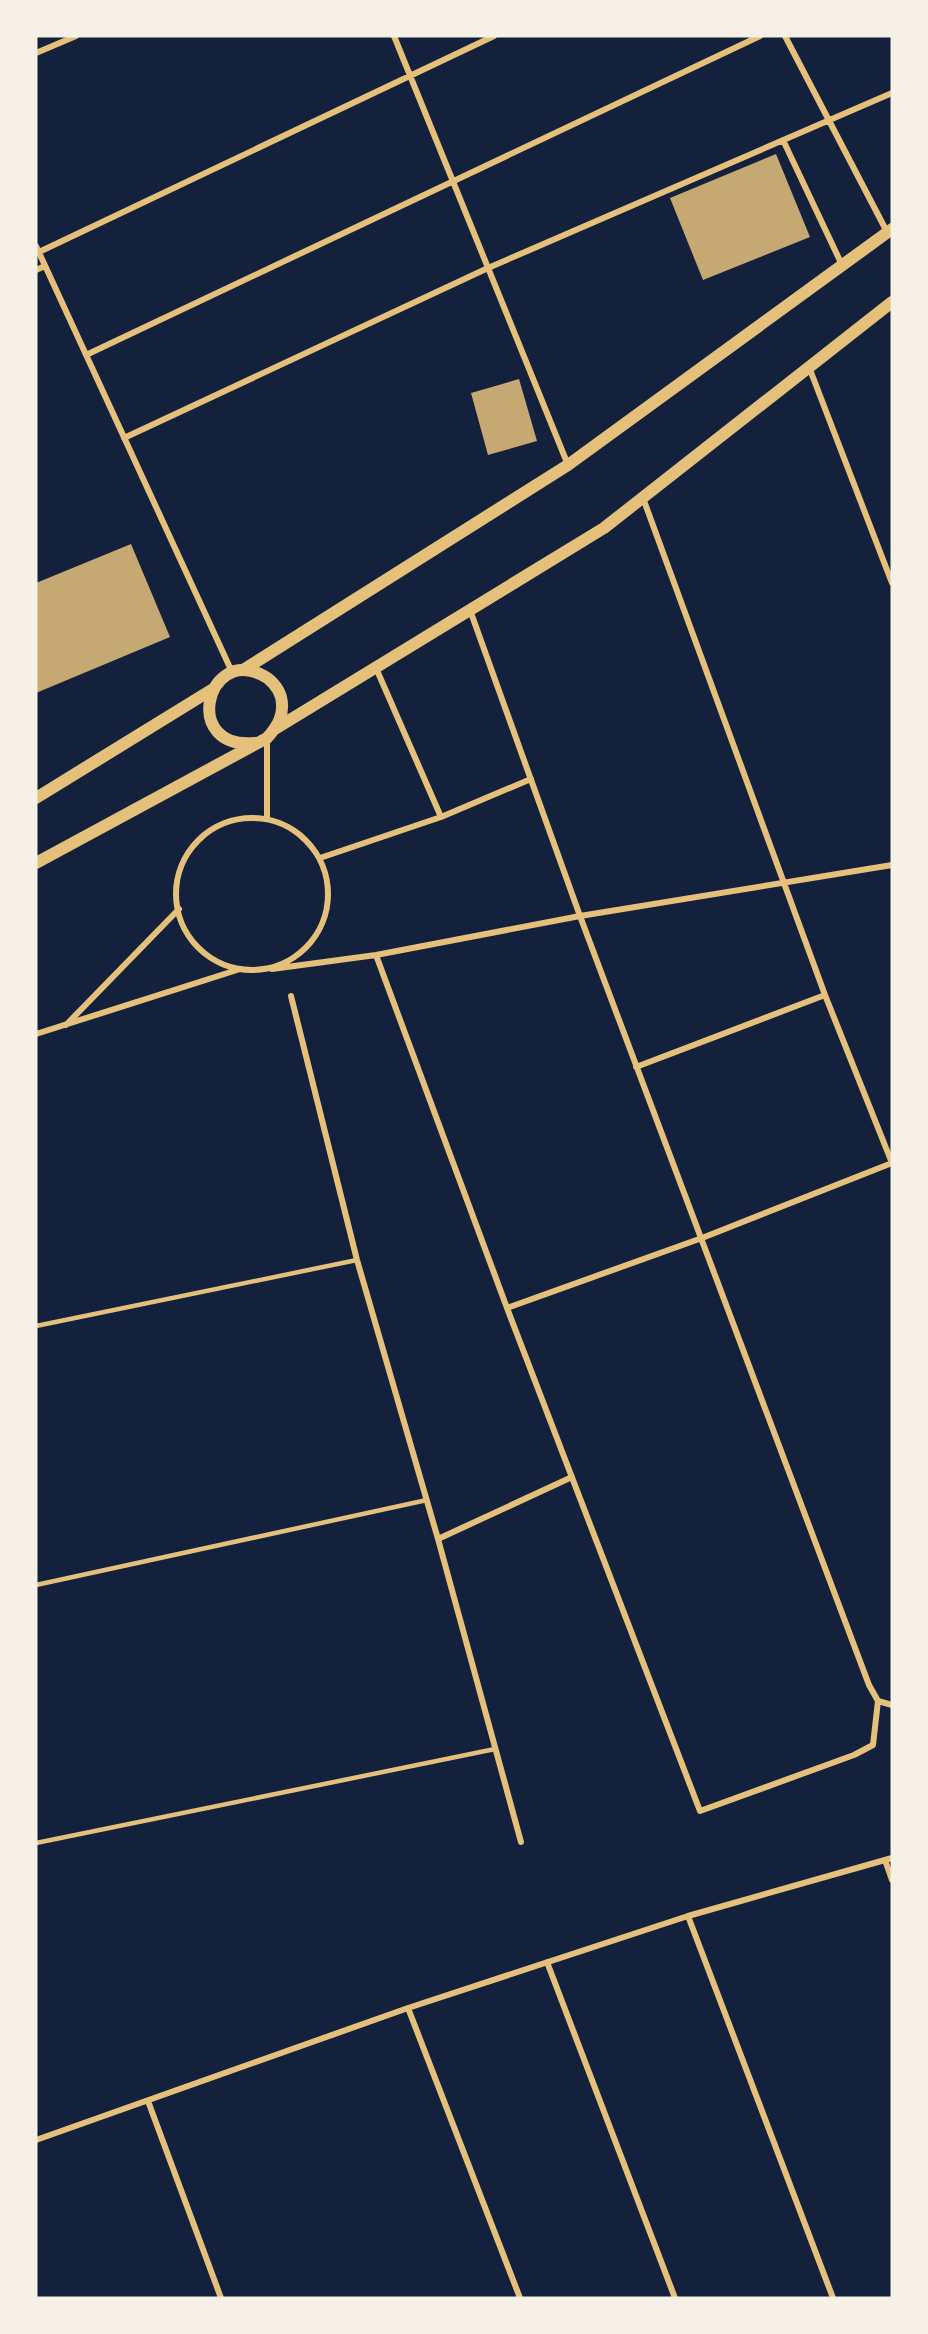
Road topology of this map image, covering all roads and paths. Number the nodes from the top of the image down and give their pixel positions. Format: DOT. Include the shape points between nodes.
graph roads {
  1 [pos="76,36"];
  2 [pos="394,36"];
  3 [pos="494,36"];
  4 [pos="760,36"];
  5 [pos="785,36"];
  6 [pos="36,53"];
  7 [pos="410,75"];
  8 [pos="892,93"];
  9 [pos="828,120"];
  10 [pos="783,140"];
  11 [pos="453,182"];
  12 [pos="889,231"];
  13 [pos="37,249"];
  14 [pos="45,266"];
  15 [pos="842,266"];
  16 [pos="488,268"];
  17 [pos="36,270"];
  18 [pos="892,302"];
  19 [pos="86,355"];
  20 [pos="809,367"];
  21 [pos="124,438"];
  22 [pos="568,465"];
  23 [pos="643,497"];
  24 [pos="892,583"];
  25 [pos="470,610"];
  26 [pos="376,668"];
  27 [pos="237,671"];
  28 [pos="213,689"];
  29 [pos="266,737"];
  30 [pos="531,779"];
  31 [pos="36,798"];
  32 [pos="441,817"];
  33 [pos="267,819"];
  34 [pos="320,858"];
  35 [pos="36,863"];
  36 [pos="892,865"];
  37 [pos="783,883"];
  38 [pos="179,909"];
  39 [pos="580,916"];
  40 [pos="376,954"];
  41 [pos="272,969"];
  42 [pos="238,970"];
  43 [pos="825,995"];
  44 [pos="291,996"];
  45 [pos="66,1025"];
  46 [pos="36,1034"];
  47 [pos="636,1067"];
  48 [pos="892,1163"];
  49 [pos="702,1238"];
  50 [pos="357,1260"];
  51 [pos="507,1308"];
  52 [pos="36,1326"];
  53 [pos="572,1477"];
  54 [pos="427,1500"];
  55 [pos="438,1539"];
  56 [pos="36,1585"];
  57 [pos="878,1701"];
  58 [pos="892,1705"];
  59 [pos="495,1749"];
  60 [pos="520,1842"];
  61 [pos="36,1843"];
  62 [pos="889,1859"];
  63 [pos="892,1880"];
  64 [pos="688,1916"];
  65 [pos="547,1962"];
  66 [pos="408,2008"];
  67 [pos="148,2101"];
  68 [pos="36,2140"];
  69 [pos="221,2298"];
  70 [pos="520,2298"];
  71 [pos="675,2298"];
  72 [pos="833,2298"];
  1 -- 6 [label="street"];
  2 -- 7 [label="street"];
  3 -- 7 [label="street"];
  4 -- 11 [label="street"];
  5 -- 9 [label="street"];
  7 -- 11 [label="street"];
  7 -- 13 [label="street"];
  8 -- 9 [label="street"];
  9 -- 10 [label="street"];
  9 -- 12 [label="street"];
  10 -- 15 [label="street"];
  10 -- 16 [label="street"];
  11 -- 16 [label="street"];
  11 -- 19 [label="street"];
  12 -- 15 [label="main road"];
  13 -- 14 [label="street"];
  14 -- 17 [label="street"];
  14 -- 19 [label="street"];
  15 -- 22 [label="main road"];
  16 -- 21 [label="street"];
  16 -- 22 [label="street"];
  18 -- 20 [label="main road"];
  19 -- 21 [label="street"];
  20 -- 23 [label="main road"];
  20 -- 24 [label="street"];
  21 -- 27 [label="street"];
  22 -- 27 [label="main road"];
  23 -- 25 [label="main road" via="604,528"];
  23 -- 37 [label="street"];
  25 -- 26 [label="main road"];
  25 -- 30 [label="street"];
  26 -- 29 [label="main road"];
  26 -- 32 [label="street"];
  27 -- 28 [label="main road" via="221,679"];
  27 -- 29 [label="main road" via="255,671 266,676 281,695 280,719"];
  28 -- 29 [label="main road" via="209,713 220,735 243,744"];
  28 -- 31 [label="main road"];
  29 -- 33 [label="street"];
  29 -- 35 [label="main road"];
  30 -- 32 [label="street"];
  30 -- 39 [label="street"];
  32 -- 34 [label="street"];
  33 -- 34 [label="street" via="298,832"];
  33 -- 38 [label="street" via="233,820 202,835 182,863 175,897"];
  34 -- 41 [label="street" via="329,892 322,926 302,953"];
  36 -- 37 [label="street"];
  37 -- 39 [label="street"];
  37 -- 43 [label="street"];
  38 -- 42 [label="street" via="184,930 206,956"];
  38 -- 45 [label="street"];
  39 -- 40 [label="street"];
  39 -- 47 [label="street"];
  40 -- 41 [label="street"];
  40 -- 51 [label="street"];
  41 -- 42 [label="street"];
  42 -- 45 [label="street"];
  43 -- 47 [label="street"];
  43 -- 48 [label="street"];
  44 -- 50 [label="street"];
  45 -- 46 [label="street"];
  47 -- 49 [label="street"];
  48 -- 49 [label="street"];
  49 -- 51 [label="street"];
  49 -- 57 [label="street"];
  50 -- 52 [label="lane"];
  50 -- 54 [label="street"];
  51 -- 53 [label="street"];
  53 -- 55 [label="street"];
  53 -- 57 [label="street" via="700,1811 854,1755 873,1744"];
  54 -- 55 [label="street"];
  54 -- 56 [label="lane"];
  55 -- 59 [label="street"];
  57 -- 58 [label="street"];
  59 -- 60 [label="street"];
  59 -- 61 [label="lane"];
  62 -- 63 [label="street"];
  62 -- 64 [label="street"];
  64 -- 65 [label="street"];
  64 -- 72 [label="street"];
  65 -- 66 [label="street"];
  65 -- 71 [label="street"];
  66 -- 67 [label="street"];
  66 -- 70 [label="street"];
  67 -- 68 [label="street"];
  67 -- 69 [label="street"];
}
